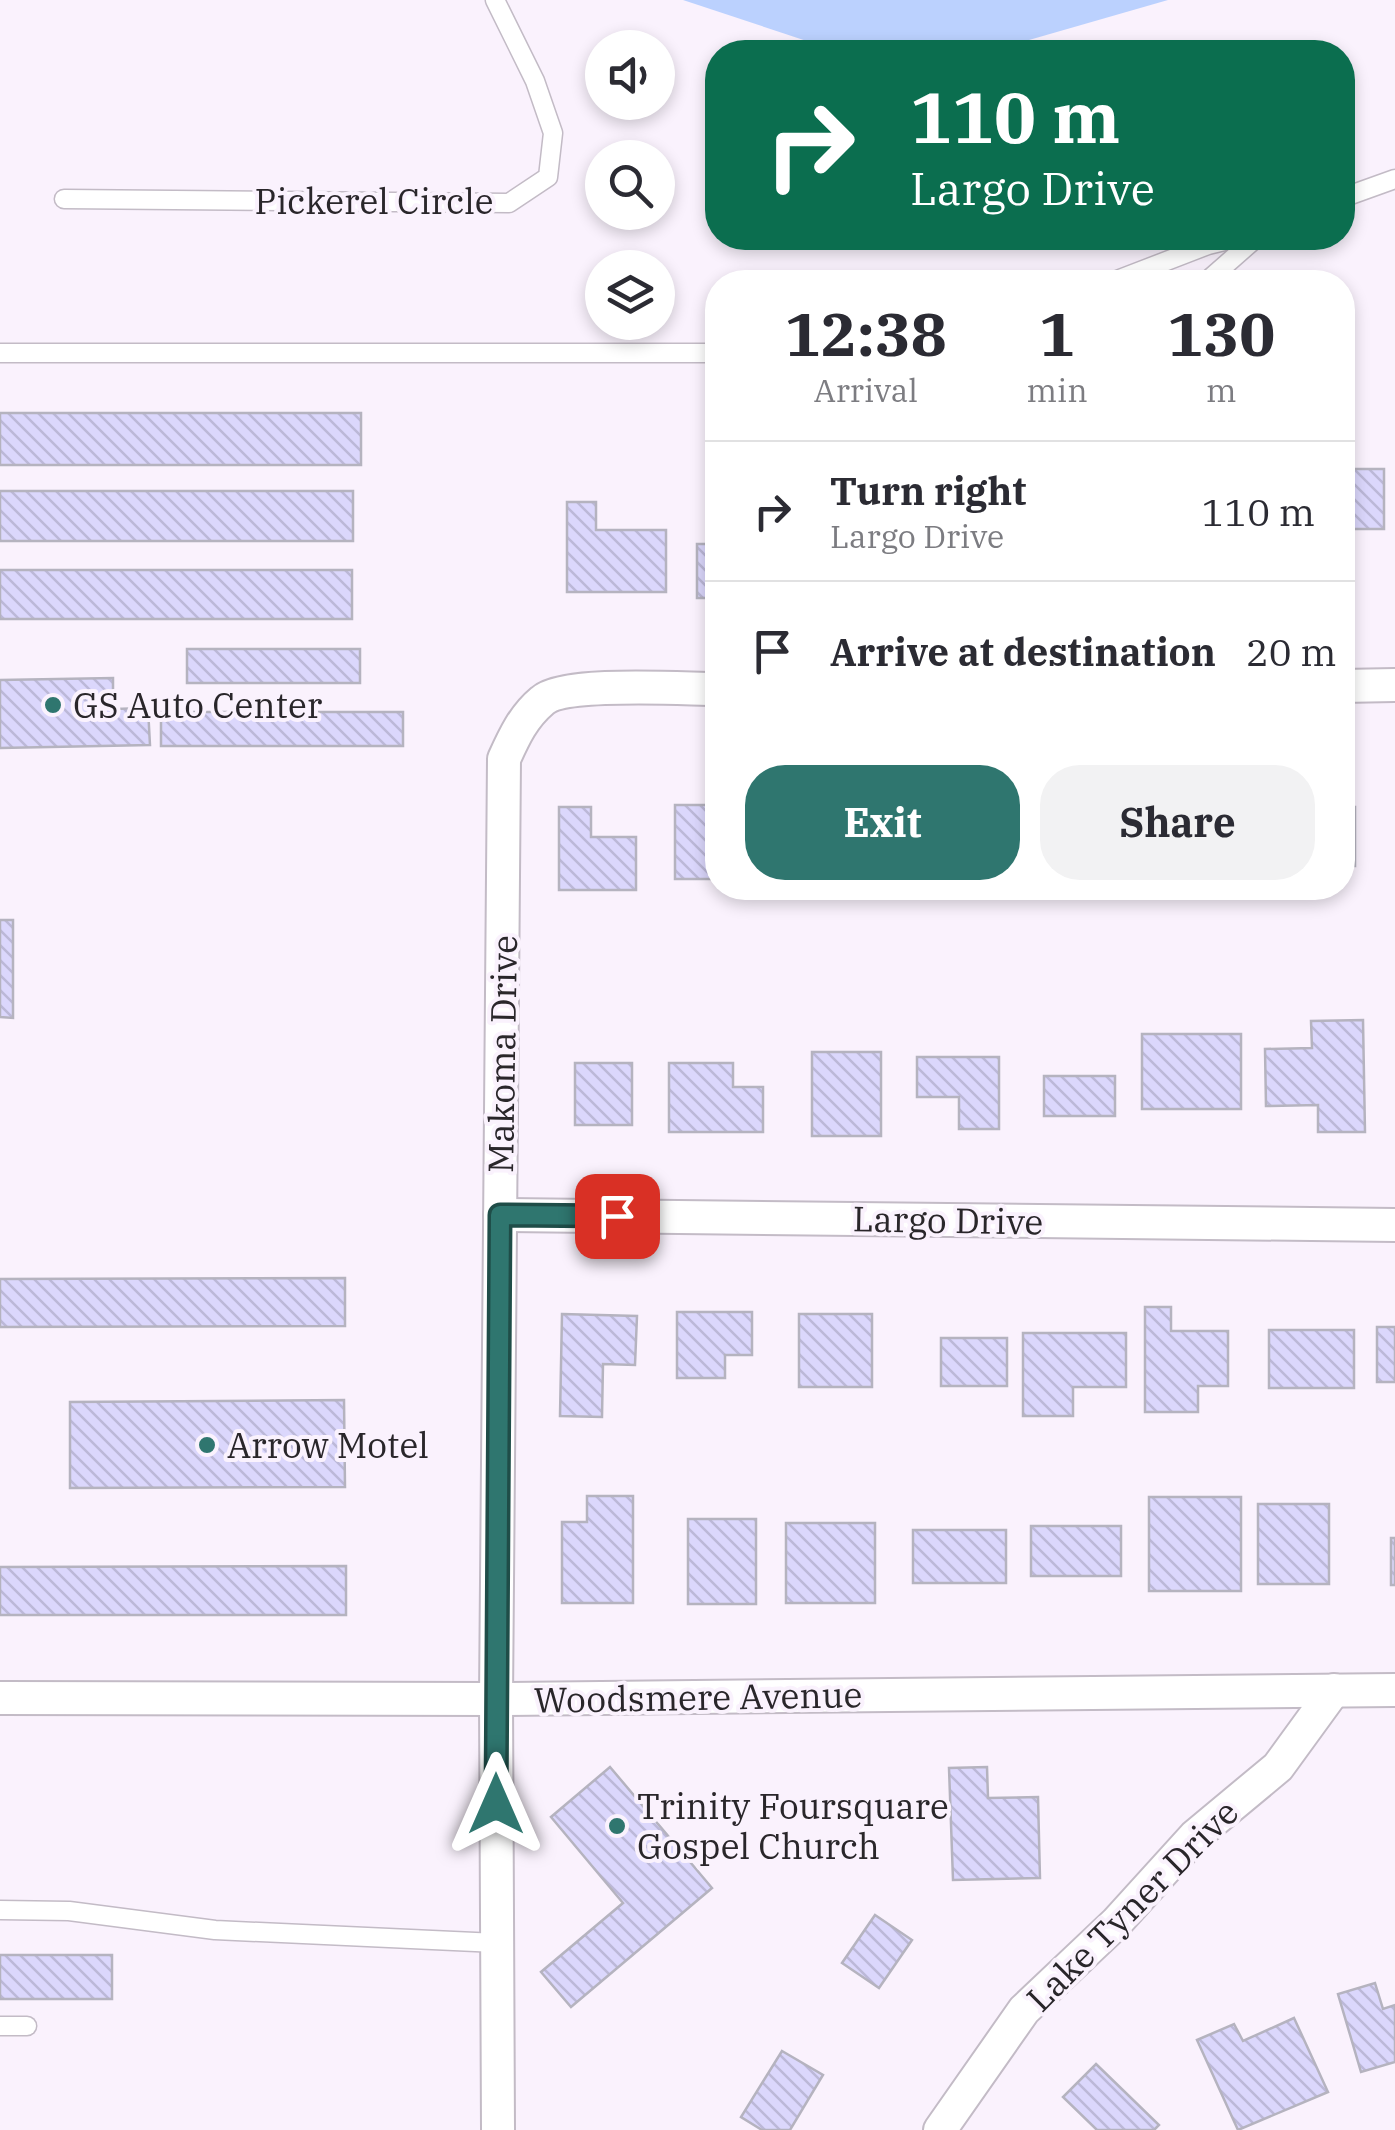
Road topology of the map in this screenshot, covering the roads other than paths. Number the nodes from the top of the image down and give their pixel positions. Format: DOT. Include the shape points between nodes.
graph roads {
  1 [pos="495,0"];
  2 [pos="1395,179"];
  3 [pos="1355,193"];
  4 [pos="64,199"];
  5 [pos="1195,250"];
  6 [pos="1242,250"];
  7 [pos="1143,270"];
  8 [pos="1220,270"];
  9 [pos="0,353"];
  10 [pos="705,353"];
  11 [pos="1395,685"];
  12 [pos="1355,686"];
  13 [pos="705,688"];
  14 [pos="500,1215"];
  15 [pos="1395,1225"];
  16 [pos="1334,1690"];
  17 [pos="1395,1690"];
  18 [pos="0,1698"];
  19 [pos="496,1699"];
  20 [pos="0,1910"];
  21 [pos="497,1943"];
  22 [pos="0,2026"];
  23 [pos="26,2026"];
  24 [pos="498,2130"];
  25 [pos="940,2130"];
  1 -- 4 [label="lane, Pickerel Circle" via="536,81 553,133 548,177 509,203"];
  2 -- 3 [label="lane"];
  5 -- 7 [label="lane"];
  6 -- 8 [label="lane"];
  9 -- 10 [label="lane"];
  11 -- 12 [label="street"];
  13 -- 14 [label="street, Makoma Drive" via="574,689 544,698 518,728 504,759"];
  14 -- 15 [label="street, Largo Drive"];
  14 -- 19 [label="street, Makoma Drive"];
  16 -- 17 [label="street, Woodsmere Avenue"];
  16 -- 19 [label="street, Woodsmere Avenue"];
  16 -- 25 [label="street, Lake Tyner Drive" via="1278,1767 1195,1836 1116,1924 1024,2010"];
  18 -- 19 [label="street, Woodsmere Avenue"];
  19 -- 21 [label="street, Makoma Drive"];
  20 -- 21 [label="lane" via="69,1911 215,1930"];
  21 -- 24 [label="street, Makoma Drive"];
  22 -- 23 [label="lane"];
}
